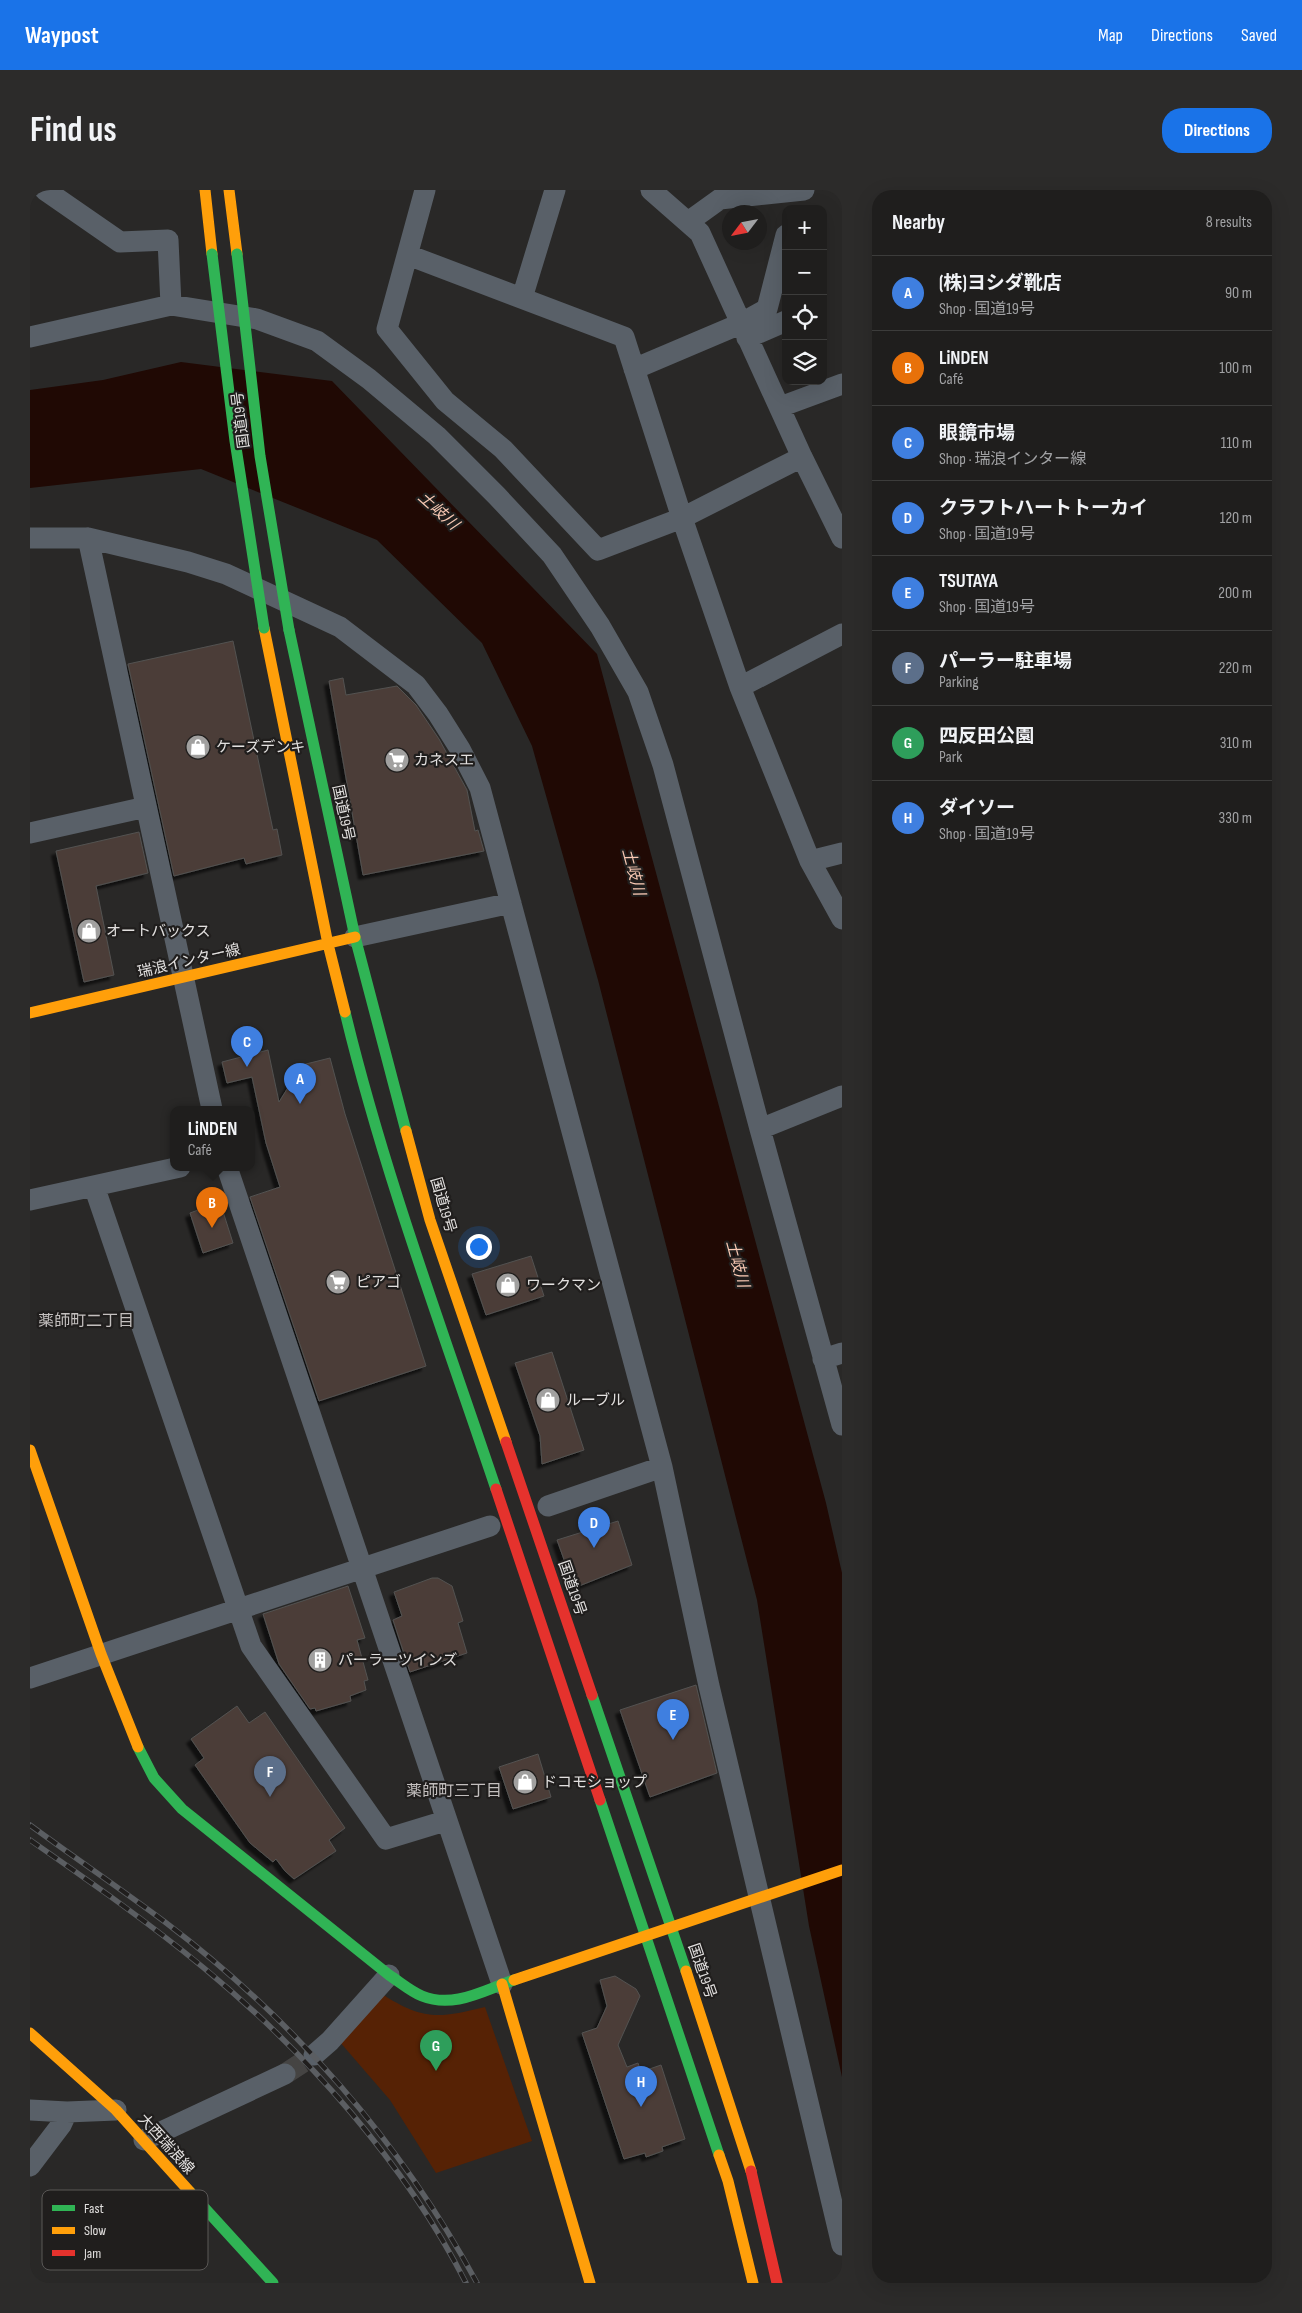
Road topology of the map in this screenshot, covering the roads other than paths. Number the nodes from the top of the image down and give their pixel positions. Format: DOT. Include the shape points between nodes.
graph roads {
  1 [pos="45,190"];
  2 [pos="206,190"];
  3 [pos="229,190"];
  4 [pos="425,190"];
  5 [pos="555,190"];
  6 [pos="651,190"];
  7 [pos="797,190"];
  8 [pos="804,190"];
  9 [pos="794,205"];
  10 [pos="688,222"];
  11 [pos="782,250"];
  12 [pos="408,255"];
  13 [pos="522,298"];
  14 [pos="171,305"];
  15 [pos="782,322"];
  16 [pos="744,331"];
  17 [pos="30,337"];
  18 [pos="634,369"];
  19 [pos="842,384"];
  20 [pos="780,407"];
  21 [pos="802,457"];
  22 [pos="682,518"];
  23 [pos="30,538"];
  24 [pos="88,538"];
  25 [pos="842,538"];
  26 [pos="842,634"];
  27 [pos="740,687"];
  28 [pos="146,806"];
  29 [pos="30,833"];
  30 [pos="842,853"];
  31 [pos="810,861"];
  32 [pos="511,903"];
  33 [pos="842,919"];
  34 [pos="355,937"];
  35 [pos="328,944"];
  36 [pos="183,978"];
  37 [pos="30,1013"];
  38 [pos="842,1096"];
  39 [pos="211,1106"];
  40 [pos="760,1129"];
  41 [pos="170,1169"];
  42 [pos="227,1171"];
  43 [pos="94,1186"];
  44 [pos="30,1200"];
  45 [pos="833,1356"];
  46 [pos="842,1425"];
  47 [pos="30,1450"];
  48 [pos="662,1467"];
  49 [pos="548,1506"];
  50 [pos="490,1526"];
  51 [pos="362,1568"];
  52 [pos="236,1608"];
  53 [pos="101,1654"];
  54 [pos="30,1678"];
  55 [pos="445,1821"];
  56 [pos="842,1870"];
  57 [pos="762,1897"];
  58 [pos="671,1927"];
  59 [pos="646,1936"];
  60 [pos="389,1975"];
  61 [pos="502,1984"];
  62 [pos="30,2032"];
  63 [pos="314,2055"];
  64 [pos="285,2074"];
  65 [pos="30,2110"];
  66 [pos="116,2110"];
  67 [pos="68,2112"];
  68 [pos="144,2140"];
  69 [pos="30,2166"];
  70 [pos="189,2190"];
  71 [pos="208,2211"];
  72 [pos="842,2245"];
  73 [pos="273,2283"];
  74 [pos="590,2283"];
  75 [pos="752,2283"];
  76 [pos="777,2283"];
  1 -- 14 [label="street" via="120,242 168,240"];
  2 -- 35 [label="main road, 国道19号, bridge" via="235,441 264,628"];
  3 -- 34 [label="main road, 国道19号, bridge" via="260,456 289,630"];
  4 -- 12 [label="street"];
  5 -- 13 [label="street"];
  6 -- 10 [label="street"];
  7 -- 8 [label="street"];
  7 -- 9 [label="street"];
  7 -- 10 [label="street" via="720,199"];
  10 -- 16 [label="street" via="700,233"];
  11 -- 16 [label="street" via="767,309"];
  12 -- 13 [label="street"];
  12 -- 22 [label="street" via="387,329 445,401 503,449 598,550"];
  13 -- 18 [label="street" via="624,337"];
  14 -- 17 [label="street"];
  14 -- 40 [label="street" via="257,319 317,341 437,436 552,555 600,626 638,692 663,765"];
  15 -- 16 [label="street"];
  16 -- 18 [label="street"];
  16 -- 20 [label="street"];
  18 -- 22 [label="street"];
  19 -- 20 [label="street"];
  20 -- 21 [label="street"];
  21 -- 22 [label="street"];
  21 -- 25 [label="street"];
  22 -- 27 [label="street"];
  23 -- 24 [label="street"];
  24 -- 28 [label="street"];
  24 -- 32 [label="street" via="148,551 226,574 340,627 416,685 460,749 480,788"];
  26 -- 27 [label="street"];
  27 -- 31 [label="street"];
  28 -- 29 [label="street"];
  28 -- 36 [label="street"];
  30 -- 31 [label="street"];
  31 -- 33 [label="street"];
  32 -- 34 [label="street"];
  32 -- 48 [label="street"];
  34 -- 35 [label="main road, 瑞浪インター線"];
  34 -- 58 [label="main road, 国道19号" via="430,1220"];
  35 -- 36 [label="main road, 瑞浪インター線"];
  35 -- 59 [label="main road, 国道19号" via="356,1059 394,1184"];
  36 -- 37 [label="main road, 瑞浪インター線"];
  36 -- 39 [label="street"];
  38 -- 40 [label="street"];
  40 -- 45 [label="street"];
  41 -- 43 [label="street"];
  42 -- 51 [label="street"];
  43 -- 44 [label="street"];
  43 -- 52 [label="street"];
  45 -- 46 [label="street"];
  47 -- 53 [label="main road"];
  48 -- 49 [label="street"];
  48 -- 57 [label="street" via="709,1686"];
  50 -- 51 [label="street"];
  51 -- 52 [label="street"];
  51 -- 55 [label="street"];
  52 -- 53 [label="street"];
  52 -- 55 [label="street" via="251,1646 386,1839"];
  53 -- 54 [label="street"];
  53 -- 60 [label="main road" via="134,1740 154,1778 182,1809"];
  55 -- 61 [label="street"];
  56 -- 57 [label="main road"];
  57 -- 58 [label="main road"];
  57 -- 72 [label="street"];
  58 -- 59 [label="main road"];
  58 -- 76 [label="main road, 国道19号" via="751,2172"];
  59 -- 61 [label="main road"];
  59 -- 75 [label="main road, 国道19号" via="728,2181"];
  60 -- 61 [label="main road" via="423,1996 441,2000 467,1999"];
  60 -- 63 [label="street"];
  61 -- 74 [label="main road"];
  62 -- 66 [label="main road, 大西瑞浪線"];
  64 -- 68 [label="street"];
  65 -- 67 [label="street"];
  66 -- 67 [label="street"];
  66 -- 68 [label="main road, 大西瑞浪線"];
  67 -- 69 [label="street"];
  68 -- 70 [label="main road, 大西瑞浪線"];
  71 -- 73 [label="main road, 大西瑞浪線"];
}
